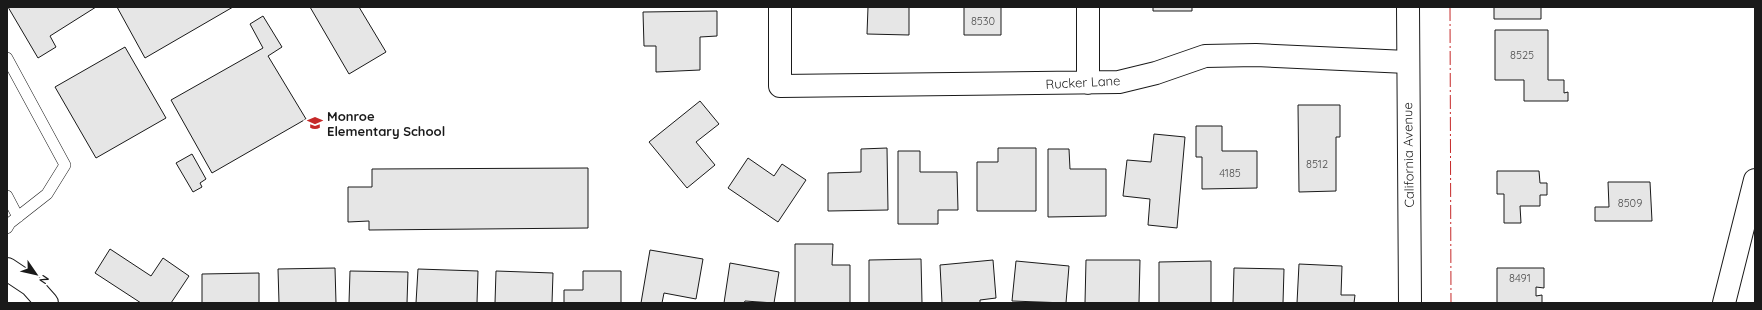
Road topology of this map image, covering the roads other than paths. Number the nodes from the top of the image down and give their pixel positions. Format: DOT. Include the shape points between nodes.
graph roads {
  1 [pos="780,7"];
  2 [pos="1088,7"];
  3 [pos="1408,7"];
  4 [pos="7,58"];
  5 [pos="1407,62"];
  6 [pos="1088,83"];
  7 [pos="1755,180"];
  8 [pos="7,196"];
  9 [pos="18,217"];
  10 [pos="7,228"];
  11 [pos="7,269"];
  12 [pos="47,303"];
  13 [pos="1410,303"];
  14 [pos="1724,303"];
  1 -- 6 [label="street, Rucker Lane" via="780,86"];
  2 -- 6 [label="street"];
  3 -- 5 [label="street, California Avenue"];
  4 -- 9 [label="lane" via="65,165 48,194"];
  5 -- 6 [label="street, Rucker Lane" via="1256,55 1205,56 1156,73 1119,82"];
  5 -- 13 [label="street, California Avenue"];
  7 -- 14 [label="street"];
  8 -- 9 [label="lane"];
  9 -- 10 [label="lane"];
  11 -- 12 [label="street" via="32,285"];
}
